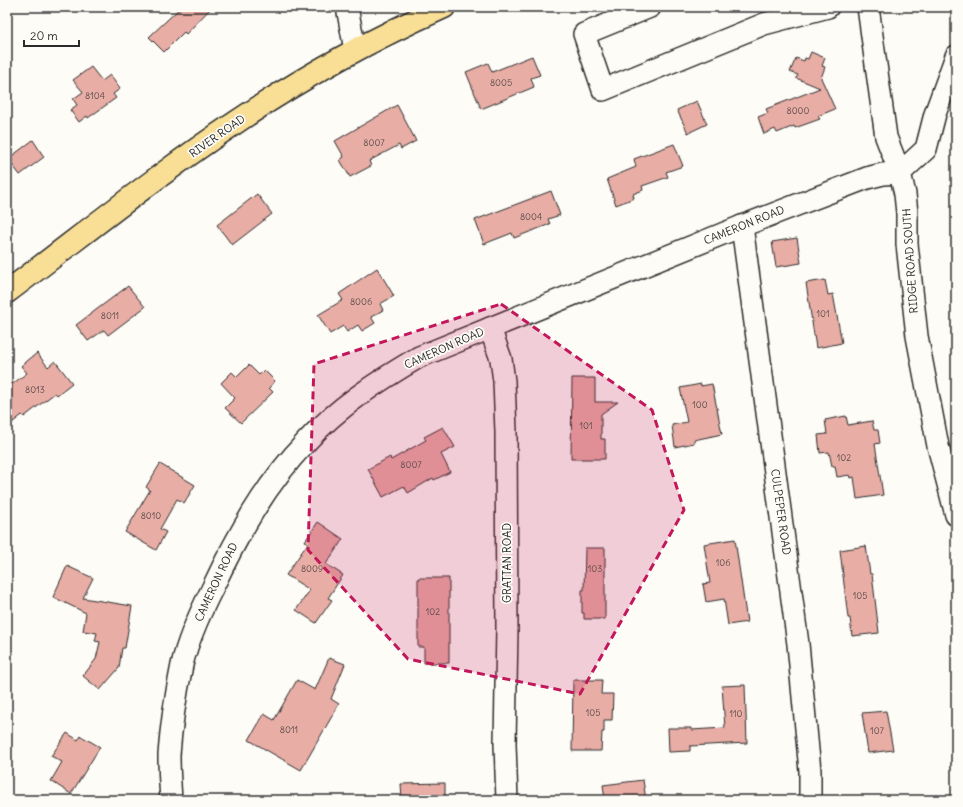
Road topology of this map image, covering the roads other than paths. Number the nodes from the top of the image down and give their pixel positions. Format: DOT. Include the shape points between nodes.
graph roads {
  1 [pos="347,7"];
  2 [pos="444,7"];
  3 [pos="650,7"];
  4 [pos="828,7"];
  5 [pos="868,7"];
  6 [pos="355,50"];
  7 [pos="956,56"];
  8 [pos="900,173"];
  9 [pos="742,226"];
  10 [pos="7,292"];
  11 [pos="490,328"];
  12 [pos="956,515"];
  13 [pos="171,800"];
  14 [pos="507,800"];
  15 [pos="810,800"];
  1 -- 6 [label="street"];
  2 -- 6 [label="main road, RIVER ROAD" via="402,25"];
  3 -- 4 [label="street" via="584,34 603,90 764,24"];
  5 -- 8 [label="street, RIDGE ROAD SOUTH" via="886,137"];
  6 -- 10 [label="main road, RIVER ROAD" via="302,80 226,129"];
  7 -- 8 [label="street" via="935,114 926,149"];
  8 -- 9 [label="street, CAMERON ROAD" via="867,178"];
  8 -- 12 [label="street, RIDGE ROAD SOUTH" via="907,213 907,244 917,336 938,446"];
  9 -- 11 [label="street, CAMERON ROAD"];
  9 -- 15 [label="street, CULPEPER ROAD" via="798,644 810,771"];
  11 -- 13 [label="street, CAMERON ROAD" via="419,357 374,383 306,441 278,474 257,505 233,544 201,611 182,664 170,740"];
  11 -- 14 [label="street, GRATTAN ROAD" via="501,359 504,381"];
}
